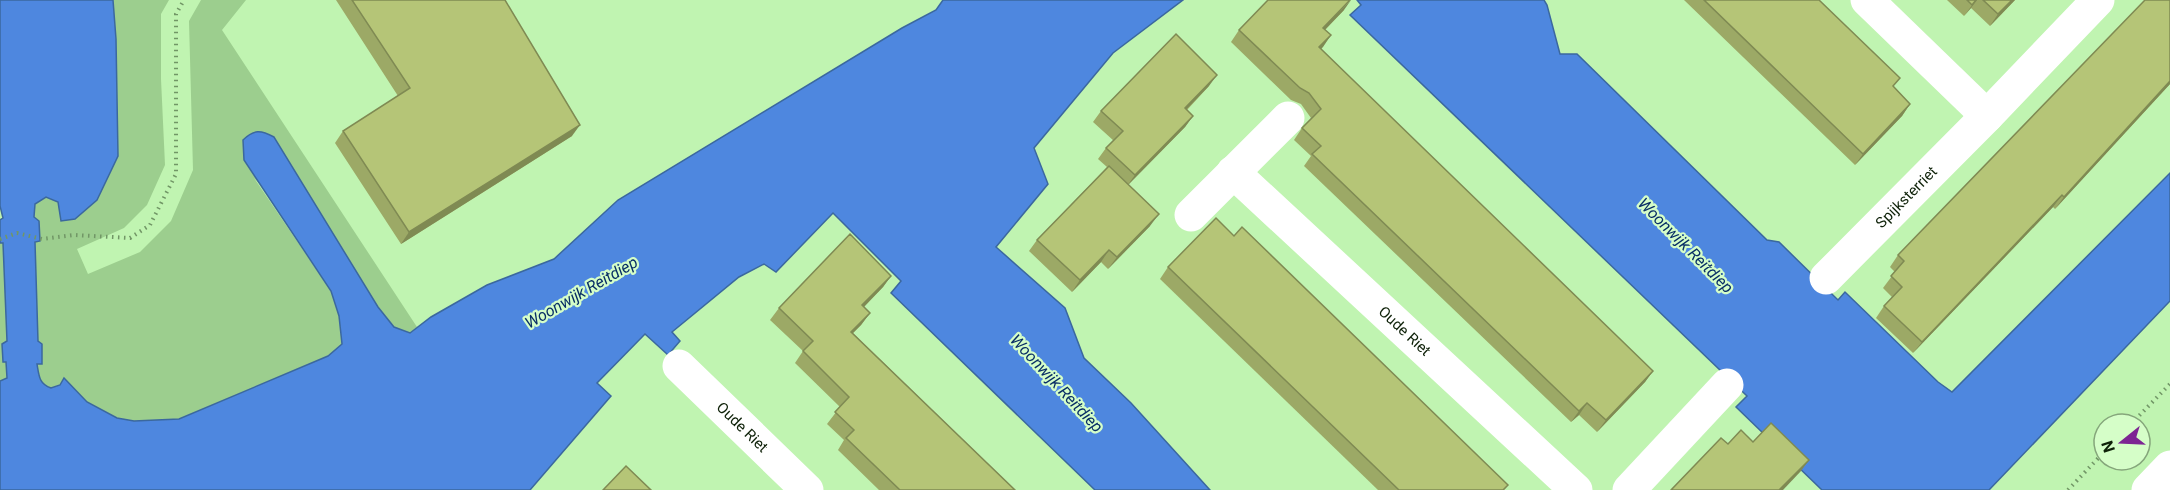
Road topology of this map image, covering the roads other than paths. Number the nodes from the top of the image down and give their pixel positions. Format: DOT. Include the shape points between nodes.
graph roads {
  1 [pos="1867,0"];
  2 [pos="2098,0"];
  3 [pos="1987,116"];
  4 [pos="1288,118"];
  5 [pos="1233,172"];
  6 [pos="1191,215"];
  7 [pos="1826,278"];
  8 [pos="679,366"];
  9 [pos="1727,385"];
  10 [pos="2170,467"];
  11 [pos="807,490"];
  12 [pos="1576,490"];
  13 [pos="1629,490"];
  14 [pos="2148,490"];
  1 -- 3 [label="street"];
  2 -- 3 [label="street, Spijksterriet"];
  3 -- 7 [label="street, Spijksterriet"];
  4 -- 5 [label="street"];
  5 -- 6 [label="street"];
  5 -- 12 [label="street, Oude Riet"];
  8 -- 11 [label="street, Oude Riet"];
  9 -- 13 [label="street"];
  10 -- 14 [label="street"];
}
